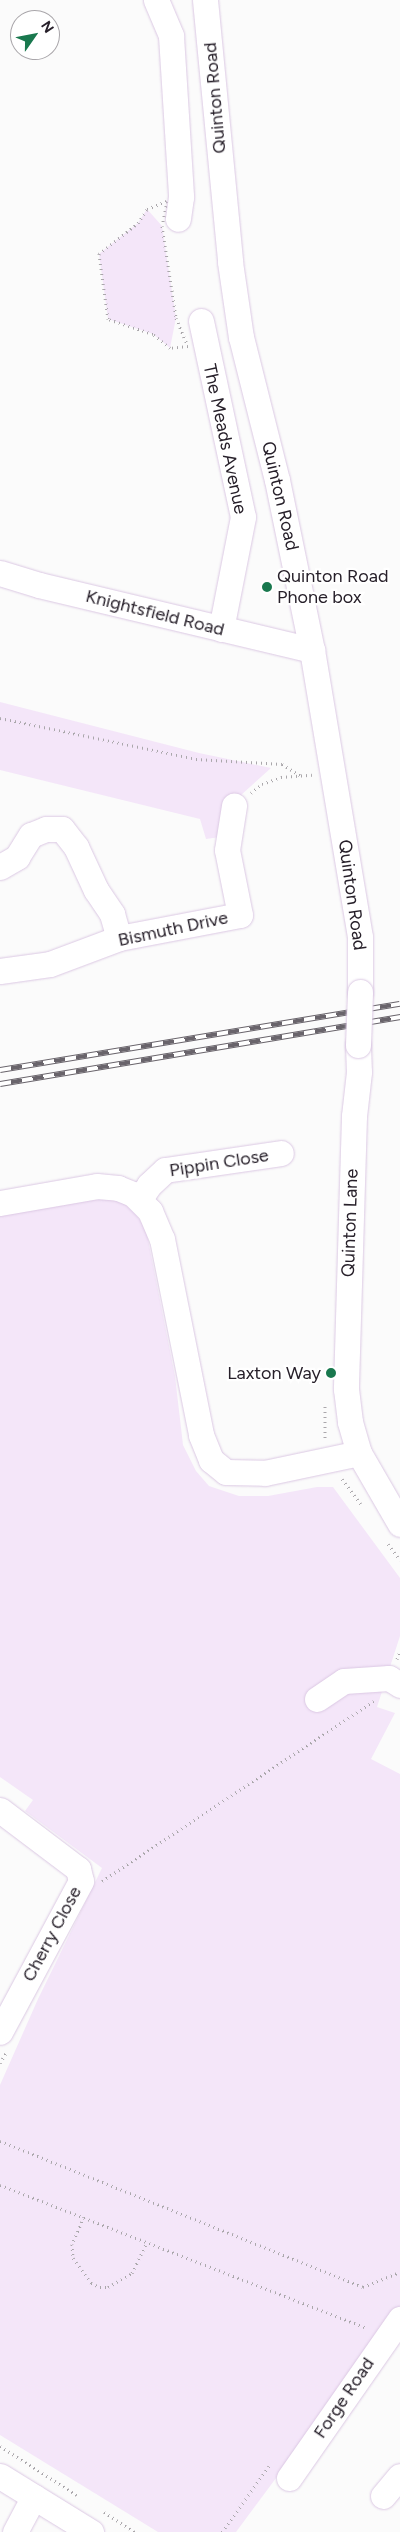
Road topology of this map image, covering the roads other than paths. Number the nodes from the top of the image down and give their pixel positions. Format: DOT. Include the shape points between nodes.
graph roads {
  1 [pos="156,0"];
  2 [pos="205,0"];
  3 [pos="175,206"];
  4 [pos="197,335"];
  5 [pos="0,573"];
  6 [pos="221,629"];
  7 [pos="312,650"];
  8 [pos="234,806"];
  9 [pos="0,867"];
  10 [pos="119,938"];
  11 [pos="0,971"];
  12 [pos="360,992"];
  13 [pos="281,1154"];
  14 [pos="140,1199"];
  15 [pos="0,1203"];
  16 [pos="359,1452"];
  17 [pos="400,1524"];
  18 [pos="395,1682"];
  19 [pos="317,1699"];
  20 [pos="0,1810"];
  21 [pos="5,2039"];
  22 [pos="400,2318"];
  23 [pos="0,2476"];
  24 [pos="400,2476"];
  25 [pos="289,2478"];
  26 [pos="382,2496"];
  27 [pos="34,2497"];
  28 [pos="96,2521"];
  29 [pos="15,2532"];
  1 -- 3 [label="street" via="170,36"];
  2 -- 7 [label="street, Quinton Road" via="230,262 241,337 277,480"];
  4 -- 6 [label="street, The Meads Avenue" via="244,517"];
  5 -- 6 [label="street, Knightsfield Road"];
  6 -- 7 [label="street, Knightsfield Road"];
  7 -- 12 [label="street, Quinton Road" via="360,937"];
  8 -- 10 [label="street, Bismuth Drive" via="227,850 240,915"];
  9 -- 10 [label="street" via="17,857 31,835 46,829 62,829 76,846 96,890 112,914"];
  10 -- 11 [label="street, Bismuth Drive" via="50,964"];
  12 -- 16 [label="street, Quinton Lane, bridge" via="346,1389 350,1422"];
  13 -- 14 [label="street, Pippin Close" via="165,1170"];
  14 -- 15 [label="street" via="118,1188 97,1186"];
  14 -- 16 [label="street" via="150,1211 162,1239 201,1435 211,1460 226,1472 265,1473"];
  16 -- 17 [label="street, Quinton Lane"];
  18 -- 19 [label="street" via="344,1681"];
  20 -- 21 [label="street, Cherry Close" via="78,1868 82,1881"];
  22 -- 25 [label="street, Forge Road"];
  23 -- 27 [label="street"];
  24 -- 26 [label="street"];
  27 -- 28 [label="street"];
  27 -- 29 [label="street"];
}
